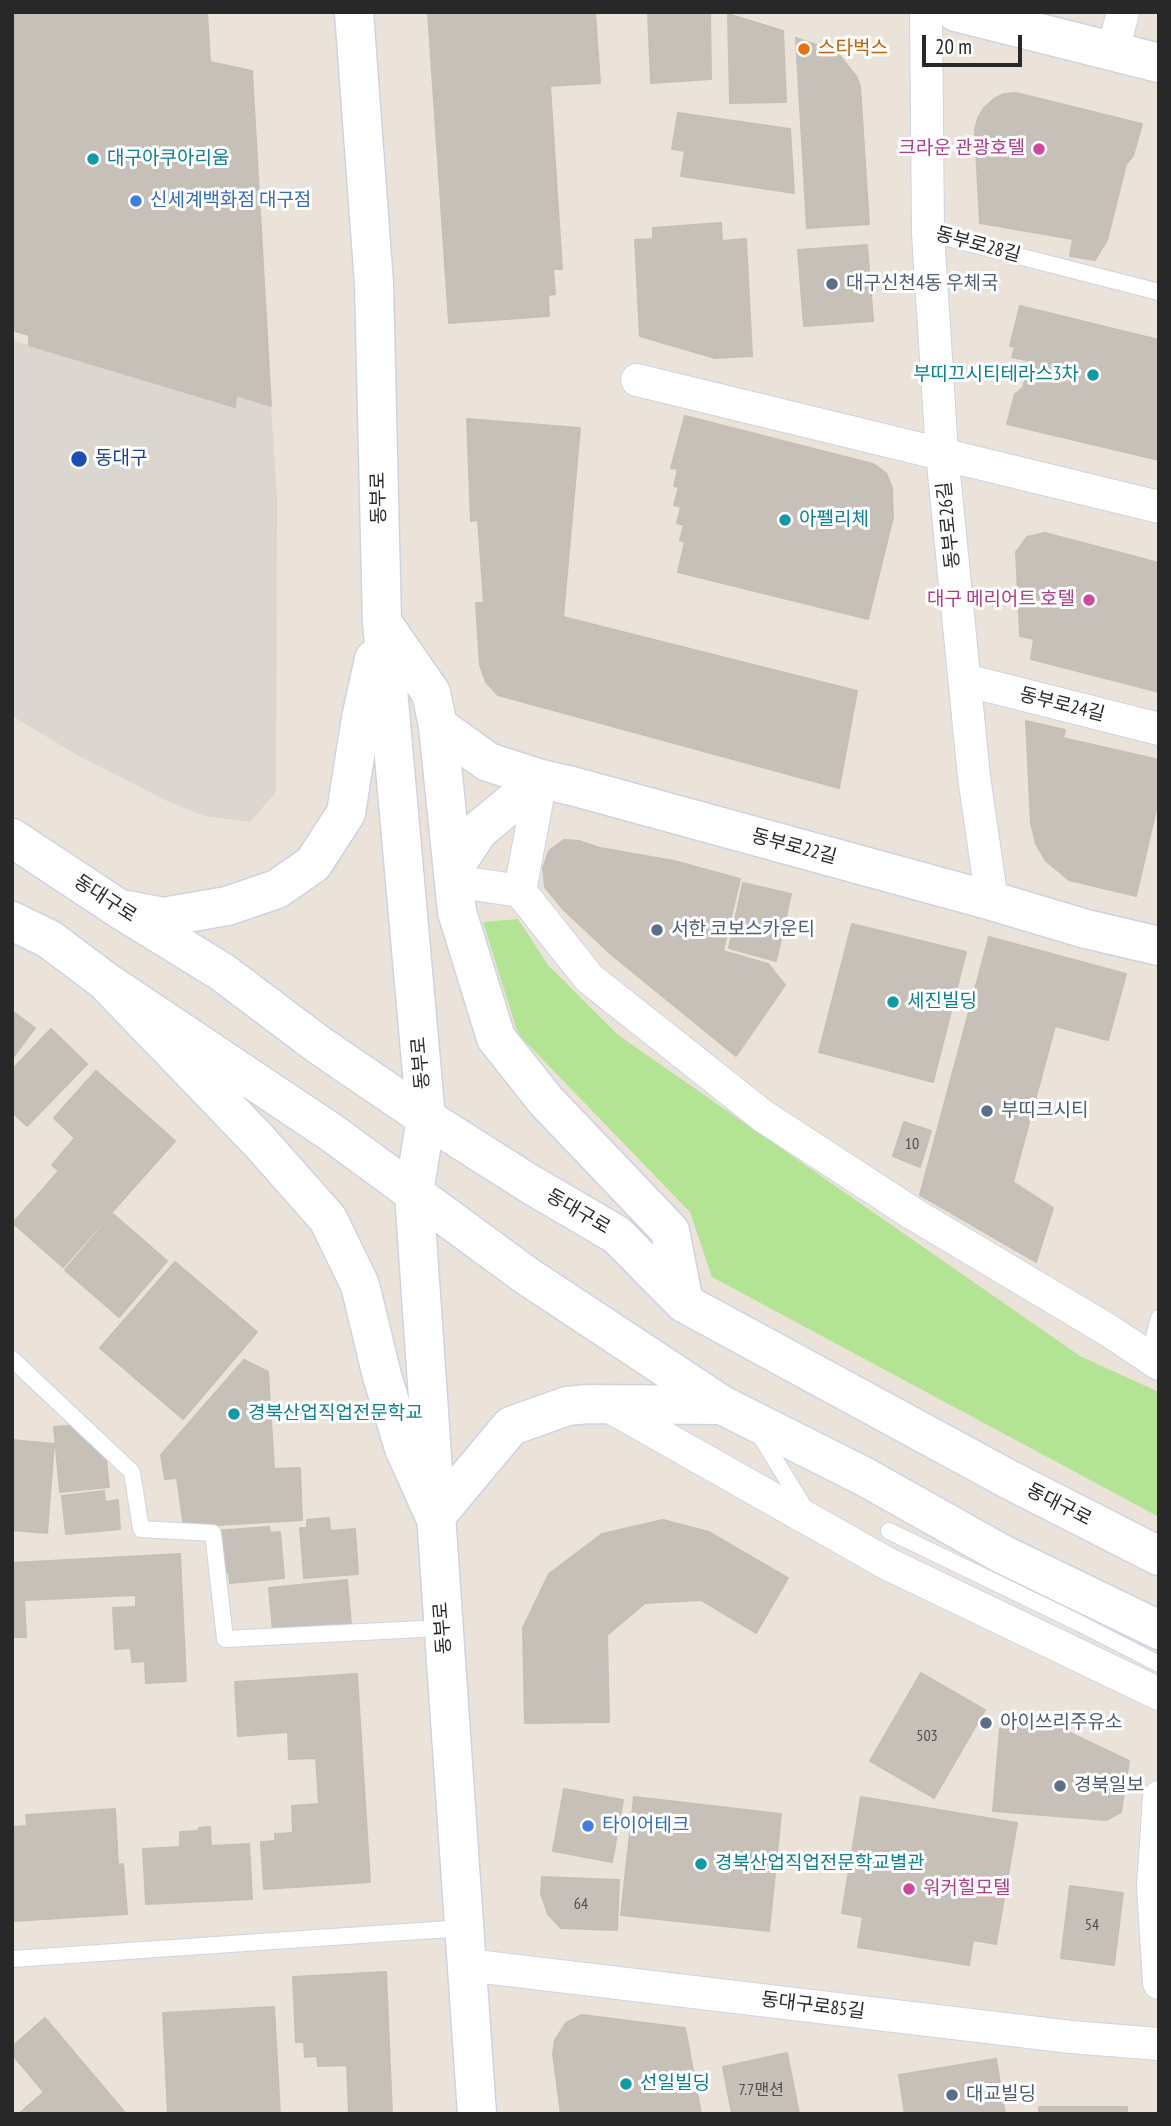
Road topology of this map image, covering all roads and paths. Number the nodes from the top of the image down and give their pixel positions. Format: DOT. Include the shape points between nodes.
graph roads {
  1 [pos="354,12"];
  2 [pos="926,12"];
  3 [pos="956,12"];
  4 [pos="1123,12"];
  5 [pos="1113,51"];
  6 [pos="1159,63"];
  7 [pos="928,233"];
  8 [pos="1159,292"];
  9 [pos="637,380"];
  10 [pos="942,453"];
  11 [pos="1159,508"];
  12 [pos="382,622"];
  13 [pos="965,680"];
  14 [pos="438,726"];
  15 [pos="1159,729"];
  16 [pos="541,779"];
  17 [pos="12,838"];
  18 [pos="454,875"];
  19 [pos="520,891"];
  20 [pos="992,901"];
  21 [pos="118,908"];
  22 [pos="12,921"];
  23 [pos="1159,946"];
  24 [pos="105,981"];
  25 [pos="426,1118"];
  26 [pos="414,1193"];
  27 [pos="684,1303"];
  28 [pos="1159,1318"];
  29 [pos="12,1359"];
  30 [pos="1153,1361"];
  31 [pos="605,1404"];
  32 [pos="736,1412"];
  33 [pos="435,1517"];
  34 [pos="813,1522"];
  35 [pos="889,1531"];
  36 [pos="1159,1556"];
  37 [pos="422,1629"];
  38 [pos="1159,1630"];
  39 [pos="1159,1664"];
  40 [pos="1159,1694"];
  41 [pos="1159,1797"];
  42 [pos="465,1947"];
  43 [pos="12,1959"];
  44 [pos="1159,1983"];
  45 [pos="1159,2044"];
  46 [pos="477,2114"];
  1 -- 12 [label="main road, 동부로" via="374,284"];
  2 -- 7 [label="street, 동부로28길"];
  3 -- 5 [label="main road"];
  4 -- 5 [label="street"];
  5 -- 6 [label="main road"];
  7 -- 8 [label="lane, 동부로28길"];
  7 -- 10 [label="street"];
  9 -- 10 [label="street"];
  10 -- 11 [label="street, 동부로26길"];
  10 -- 13 [label="street, 동부로26길"];
  12 -- 14 [label="main road" via="431,693"];
  12 -- 21 [label="main road" via="346,813 313,864 277,889 227,906 163,917"];
  12 -- 25 [label="main road, 동부로"];
  13 -- 15 [label="street, 동부로24길"];
  13 -- 20 [label="street, 동부로26길"];
  14 -- 16 [label="main road, 동부로22길" via="488,762"];
  14 -- 18 [label="main road"];
  16 -- 18 [label="main road" via="479,830"];
  16 -- 19 [label="street"];
  16 -- 20 [label="main road, 동부로22길"];
  17 -- 21 [label="main road, 동대구로"];
  18 -- 19 [label="street"];
  18 -- 27 [label="main road" via="457,912 496,1038 546,1101 670,1231"];
  19 -- 30 [label="street" via="589,978 763,1116"];
  20 -- 23 [label="main road, 동부로22길"];
  21 -- 25 [label="main road, 동대구로" via="222,972"];
  22 -- 24 [label="main road" via="49,939"];
  24 -- 26 [label="main road"];
  24 -- 33 [label="main road" via="328,1219 360,1285 404,1448"];
  25 -- 26 [label="main road, 동부로"];
  25 -- 27 [label="main road, 동대구로" via="617,1235"];
  26 -- 32 [label="main road" via="527,1276"];
  26 -- 33 [label="main road, 동부로"];
  27 -- 36 [label="main road, 동대구로"];
  28 -- 30 [label="lane"];
  29 -- 37 [label="lane" via="132,1472 141,1529 214,1533 225,1639"];
  31 -- 32 [label="main road"];
  31 -- 33 [label="main road" via="567,1406 511,1426"];
  31 -- 34 [label="street"];
  32 -- 34 [label="lane"];
  32 -- 38 [label="main road" via="1002,1554"];
  33 -- 42 [label="main road, 동부로"];
  34 -- 40 [label="street" via="888,1564"];
  35 -- 39 [label="lane"];
  41 -- 44 [label="street" via="1153,1887"];
  42 -- 43 [label="lane"];
  42 -- 45 [label="street, 동대구로85길" via="1057,2035"];
  42 -- 46 [label="main road, 동부로"];
}
